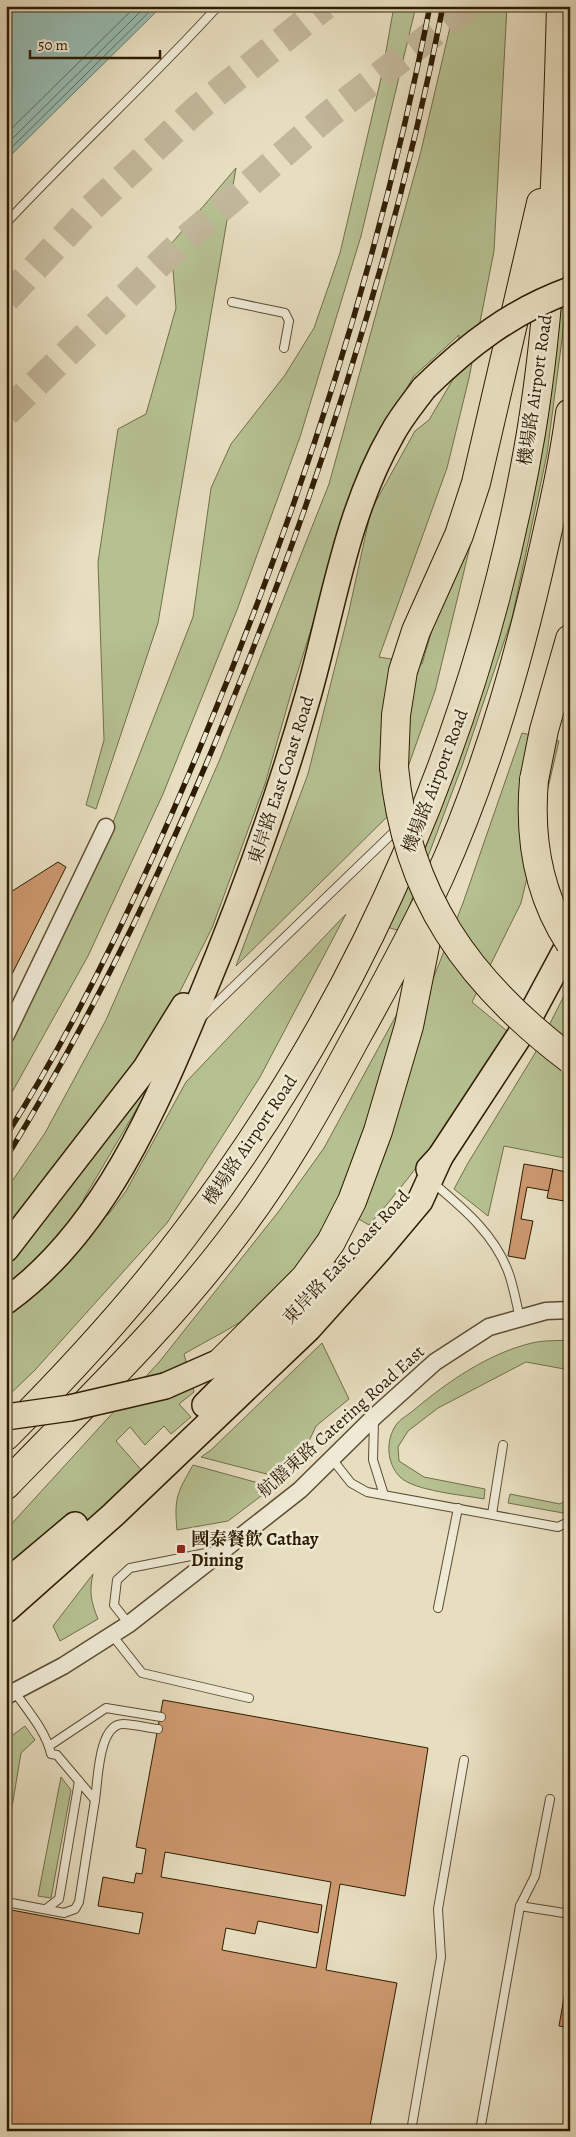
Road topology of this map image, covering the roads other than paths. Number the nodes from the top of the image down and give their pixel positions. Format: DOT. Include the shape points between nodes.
graph roads {
  1 [pos="218,6"];
  2 [pos="561,6"];
  3 [pos="556,135"];
  4 [pos="6,223"];
  5 [pos="570,290"];
  6 [pos="232,302"];
  7 [pos="284,348"];
  8 [pos="570,413"];
  9 [pos="570,639"];
  10 [pos="435,789"];
  11 [pos="415,810"];
  12 [pos="408,817"];
  13 [pos="106,827"];
  14 [pos="439,878"];
  15 [pos="231,927"];
  16 [pos="570,942"];
  17 [pos="6,1035"];
  18 [pos="181,1036"];
  19 [pos="167,1050"];
  20 [pos="570,1059"];
  21 [pos="145,1070"];
  22 [pos="426,1178"];
  23 [pos="6,1249"];
  24 [pos="6,1301"];
  25 [pos="570,1310"];
  26 [pos="520,1318"];
  27 [pos="256,1346"];
  28 [pos="222,1360"];
  29 [pos="6,1417"];
  30 [pos="374,1417"];
  31 [pos="6,1436"];
  32 [pos="504,1445"];
  33 [pos="332,1459"];
  34 [pos="6,1485"];
  35 [pos="384,1495"];
  36 [pos="458,1508"];
  37 [pos="492,1514"];
  38 [pos="570,1521"];
  39 [pos="223,1550"];
  40 [pos="6,1583"];
  41 [pos="438,1608"];
  42 [pos="6,1610"];
  43 [pos="129,1624"];
  44 [pos="112,1635"];
  45 [pos="10,1693"];
  46 [pos="249,1698"];
  47 [pos="160,1717"];
  48 [pos="158,1729"];
  49 [pos="49,1746"];
  50 [pos="464,1760"];
  51 [pos="78,1781"];
  52 [pos="550,1799"];
  53 [pos="95,1800"];
  54 [pos="6,1902"];
  55 [pos="520,1906"];
  56 [pos="46,1909"];
  57 [pos="570,1914"];
  58 [pos="411,2131"];
  59 [pos="480,2131"];
  1 -- 4 [label="lane"];
  2 -- 3 [label="highway, 機場路 Airport Road"];
  3 -- 10 [label="highway, 機場路 Airport Road" via="544,336 527,452 488,628"];
  3 -- 20 [label="highway, bridge" via="476,483 459,535 416,632 403,672 396,715 394,766 409,851 430,902 446,929 502,1000"];
  5 -- 15 [label="main road, 東岸路 East Coast Road, bridge" via="528,308 470,346 424,388 392,433 363,495 281,786"];
  6 -- 7 [label="lane" via="285,313 289,321"];
  8 -- 14 [label="highway, 機場路 Airport Road" via="565,450 527,622 494,735"];
  9 -- 16 [label="highway, bridge" via="544,730 534,780 532,817 536,856 549,901"];
  10 -- 11 [label="lane"];
  10 -- 31 [label="highway, 機場路 Airport Road" via="396,881 349,976 309,1050 252,1141 148,1281 69,1372"];
  12 -- 18 [label="lane" via="223,999"];
  13 -- 17 [label="street"];
  14 -- 28 [label="highway" via="409,1026 352,1201 331,1242 305,1278"];
  14 -- 34 [label="highway, 機場路 Airport Road" via="330,1086 268,1189 236,1234 186,1296"];
  15 -- 18 [label="main road, 東岸路 East Coast Road"];
  15 -- 21 [label="main road"];
  16 -- 22 [label="main road, 東岸路 East Coast Road" via="520,1035"];
  18 -- 24 [label="main road, 東岸路 East Coast Road" via="148,1118 95,1208 57,1257"];
  19 -- 21 [label="lane"];
  21 -- 23 [label="main road"];
  22 -- 26 [label="lane" via="468,1212 492,1241 510,1276"];
  22 -- 27 [label="main road, 東岸路 East Coast Road" via="313,1298"];
  22 -- 42 [label="main road" via="420,1201 309,1328 120,1508"];
  25 -- 26 [label="street, 航膳東路 Catering Road East" via="546,1311"];
  26 -- 30 [label="street, 航膳東路 Catering Road East" via="489,1327 436,1362"];
  27 -- 28 [label="main road, 東岸路 East Coast Road"];
  27 -- 40 [label="main road" via="232,1378 186,1424 117,1489"];
  28 -- 29 [label="main road, 東岸路 East Coast Road, bridge" via="165,1386 70,1408"];
  30 -- 33 [label="street, 航膳東路 Catering Road East"];
  30 -- 35 [label="lane" via="373,1460"];
  32 -- 37 [label="lane"];
  33 -- 35 [label="lane" via="351,1482 367,1492"];
  33 -- 39 [label="street, 航膳東路 Catering Road East" via="300,1490"];
  35 -- 36 [label="lane"];
  36 -- 37 [label="lane"];
  36 -- 41 [label="lane"];
  37 -- 38 [label="lane" via="558,1527"];
  39 -- 43 [label="street, 航膳東路 Catering Road East"];
  39 -- 43 [label="lane" via="130,1568 117,1580 114,1605"];
  43 -- 44 [label="street, 航膳東路 Catering Road East"];
  44 -- 45 [label="street, 航膳東路 Catering Road East" via="63,1666"];
  44 -- 46 [label="lane" via="142,1673"];
  45 -- 49 [label="lane"];
  47 -- 49 [label="lane" via="106,1708"];
  48 -- 53 [label="lane" via="121,1724 110,1729 104,1739"];
  49 -- 51 [label="lane" via="51,1754 57,1755"];
  50 -- 58 [label="lane" via="438,1909 441,1957"];
  51 -- 53 [label="lane"];
  51 -- 56 [label="lane" via="59,1899"];
  52 -- 55 [label="lane" via="535,1876"];
  53 -- 56 [label="lane" via="79,1902 70,1912"];
  54 -- 56 [label="lane"];
  55 -- 57 [label="lane"];
  55 -- 59 [label="lane"];
}
